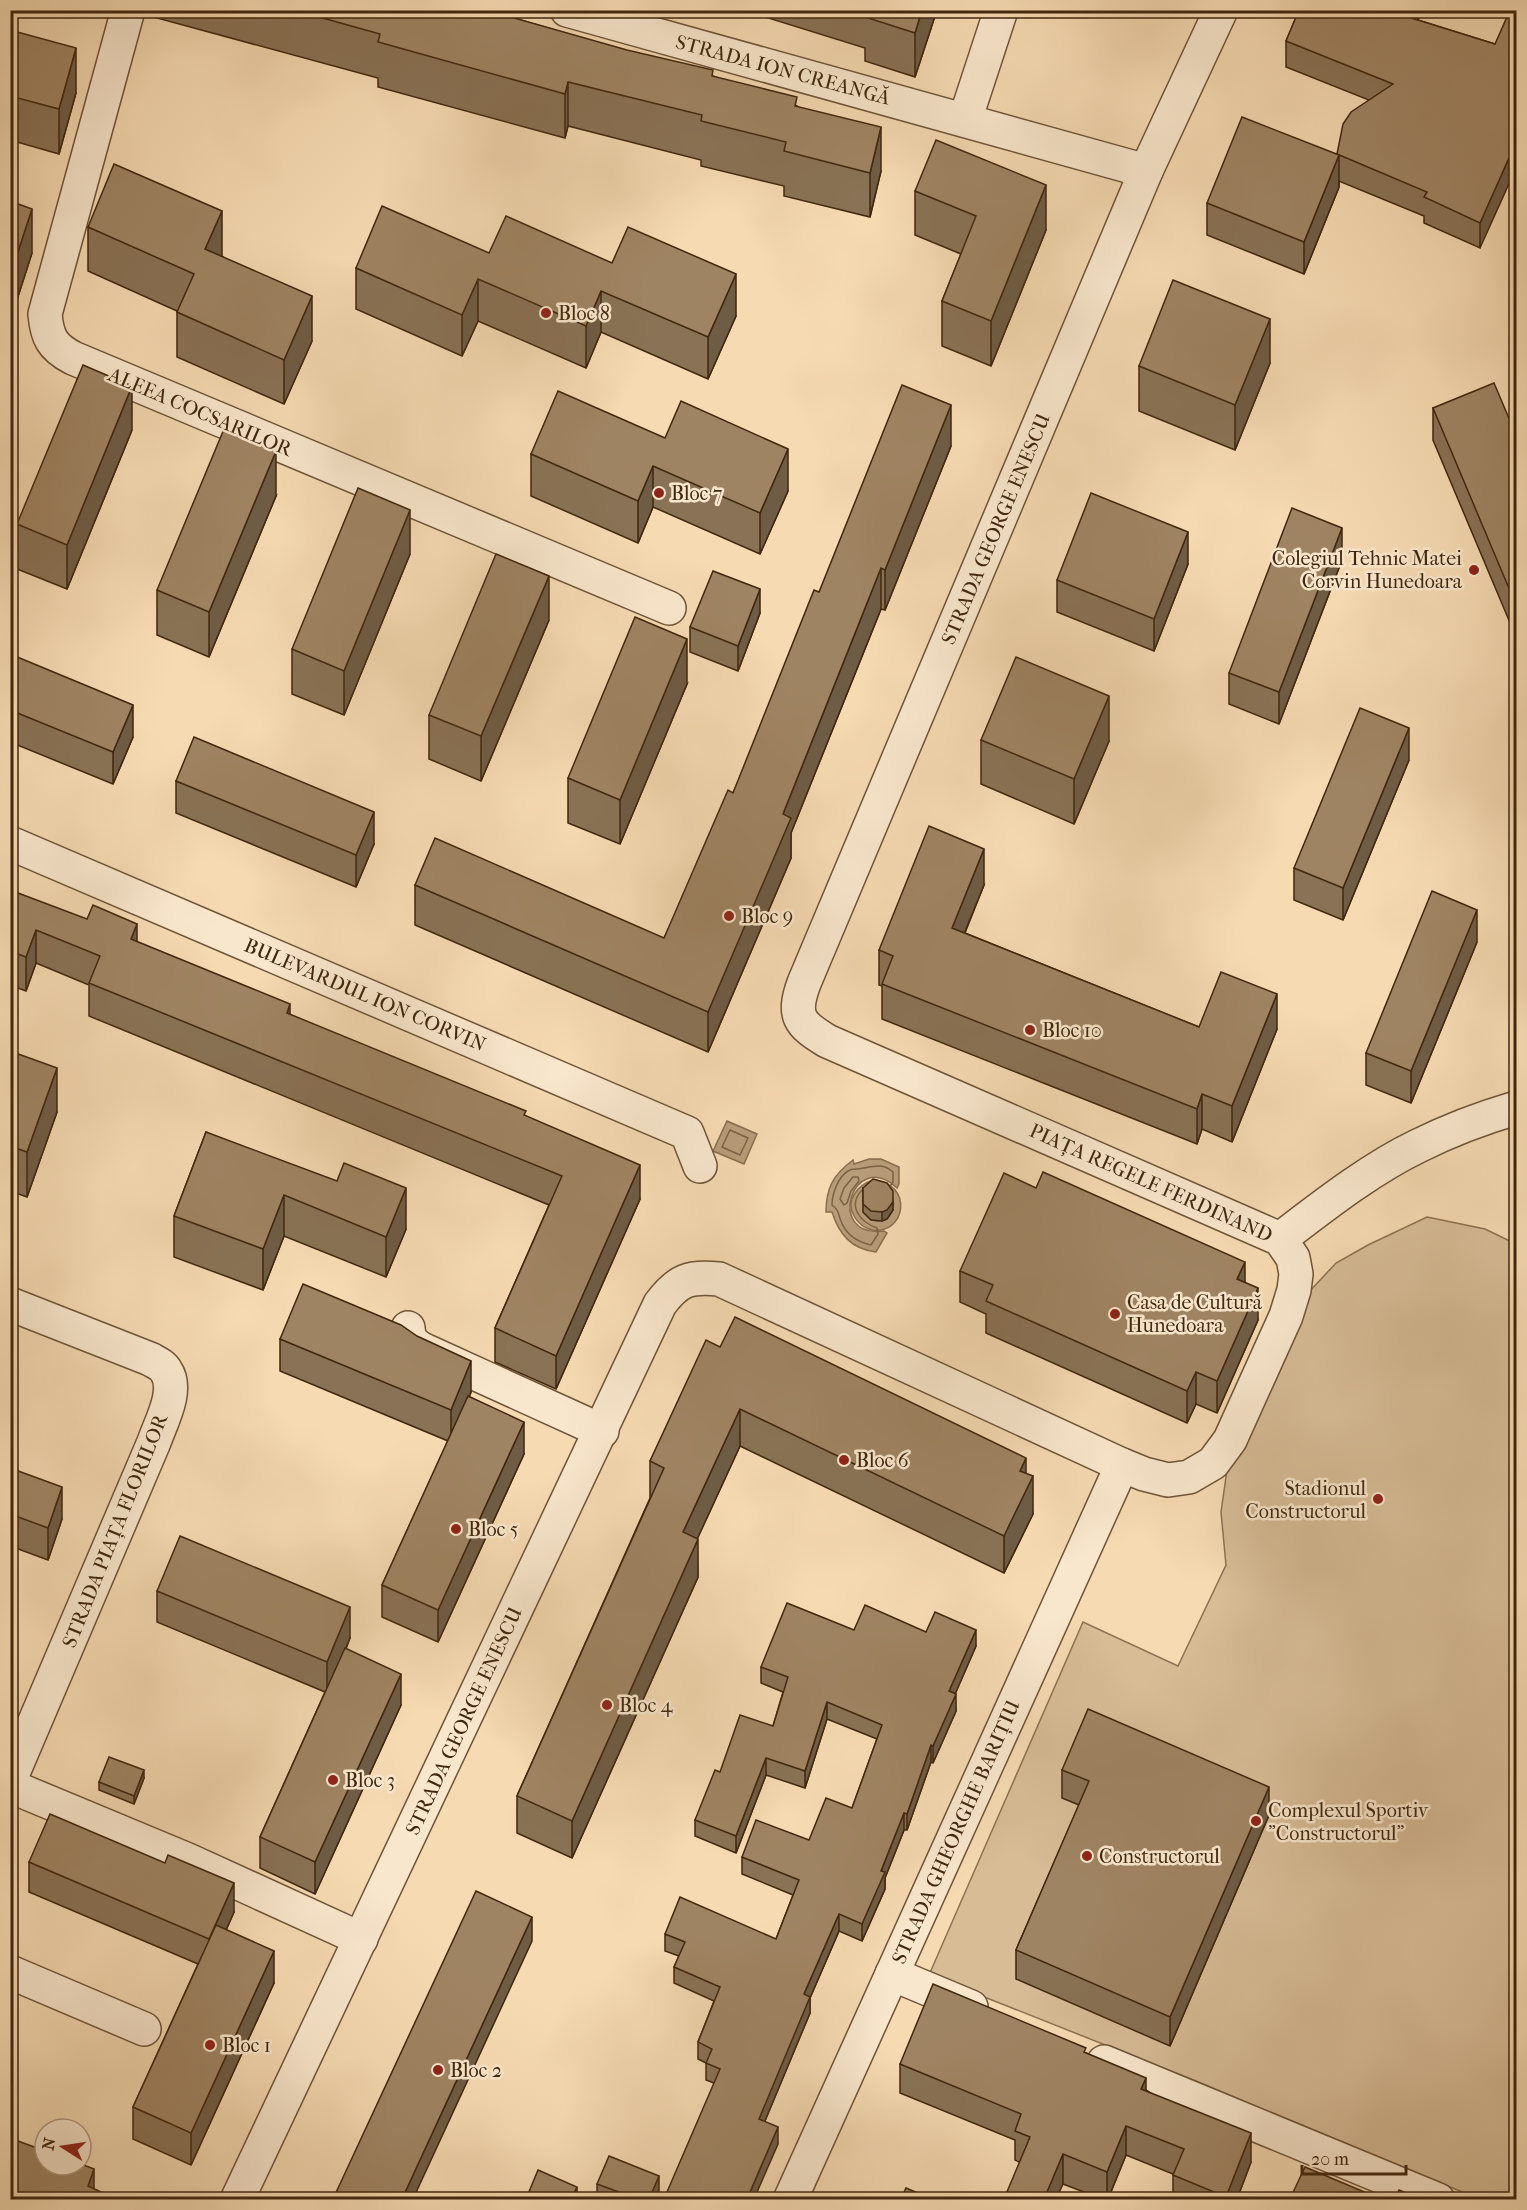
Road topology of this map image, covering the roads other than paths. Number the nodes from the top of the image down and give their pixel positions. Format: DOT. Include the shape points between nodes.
graph roads {
  1 [pos="128,10"];
  2 [pos="567,10"];
  3 [pos="1001,10"];
  4 [pos="1221,10"];
  5 [pos="964,120"];
  6 [pos="1146,171"];
  7 [pos="669,608"];
  8 [pos="10,843"];
  9 [pos="827,1041"];
  10 [pos="1516,1108"];
  11 [pos="700,1166"];
  12 [pos="1280,1239"];
  13 [pos="719,1279"];
  14 [pos="10,1304"];
  15 [pos="408,1328"];
  16 [pos="602,1431"];
  17 [pos="1122,1465"];
  18 [pos="11,1786"];
  19 [pos="361,1939"];
  20 [pos="10,1972"];
  21 [pos="892,1974"];
  22 [pos="1001,2019"];
  23 [pos="144,2029"];
  24 [pos="1078,2051"];
  25 [pos="237,2199"];
  26 [pos="790,2199"];
  27 [pos="1438,2199"];
  1 -- 7 [label="street, ALEEA COCSARILOR" via="45,314 47,332 55,346 73,358"];
  2 -- 5 [label="street, STRADA ION CREANGĂ"];
  3 -- 5 [label="street"];
  4 -- 6 [label="street, STRADA GEORGE ENESCU"];
  5 -- 6 [label="street, STRADA ION CREANGĂ"];
  6 -- 9 [label="street, STRADA GEORGE ENESCU" via="798,999 801,1021"];
  8 -- 11 [label="street, BULEVARDUL ION CORVIN" via="687,1133"];
  9 -- 12 [label="street, PIAȚA REGELE FERDINAND"];
  10 -- 12 [label="street" via="1475,1120 1415,1147 1348,1189"];
  12 -- 17 [label="street, PIAȚA REGELE FERDINAND" via="1293,1258 1294,1290 1230,1440 1213,1463 1189,1477 1168,1480"];
  13 -- 16 [label="street, STRADA GEORGE ENESCU" via="689,1279 673,1287 660,1304"];
  13 -- 17 [label="street, PIAȚA REGELE FERDINAND"];
  14 -- 18 [label="street, STRADA PIAȚA FLORILOR" via="150,1359 165,1368 170,1380 170,1395 154,1442"];
  15 -- 16 [label="street" via="408,1337 426,1352"];
  16 -- 19 [label="street, STRADA GEORGE ENESCU"];
  17 -- 21 [label="street, STRADA GHEORGHE BARIȚIU"];
  18 -- 19 [label="street, STRADA PIAȚA FLORILOR" via="188,1860"];
  19 -- 25 [label="street, STRADA GEORGE ENESCU"];
  20 -- 23 [label="street"];
  21 -- 22 [label="street"];
  21 -- 26 [label="street, STRADA GHEORGHE BARIȚIU"];
  24 -- 27 [label="street"];
}
